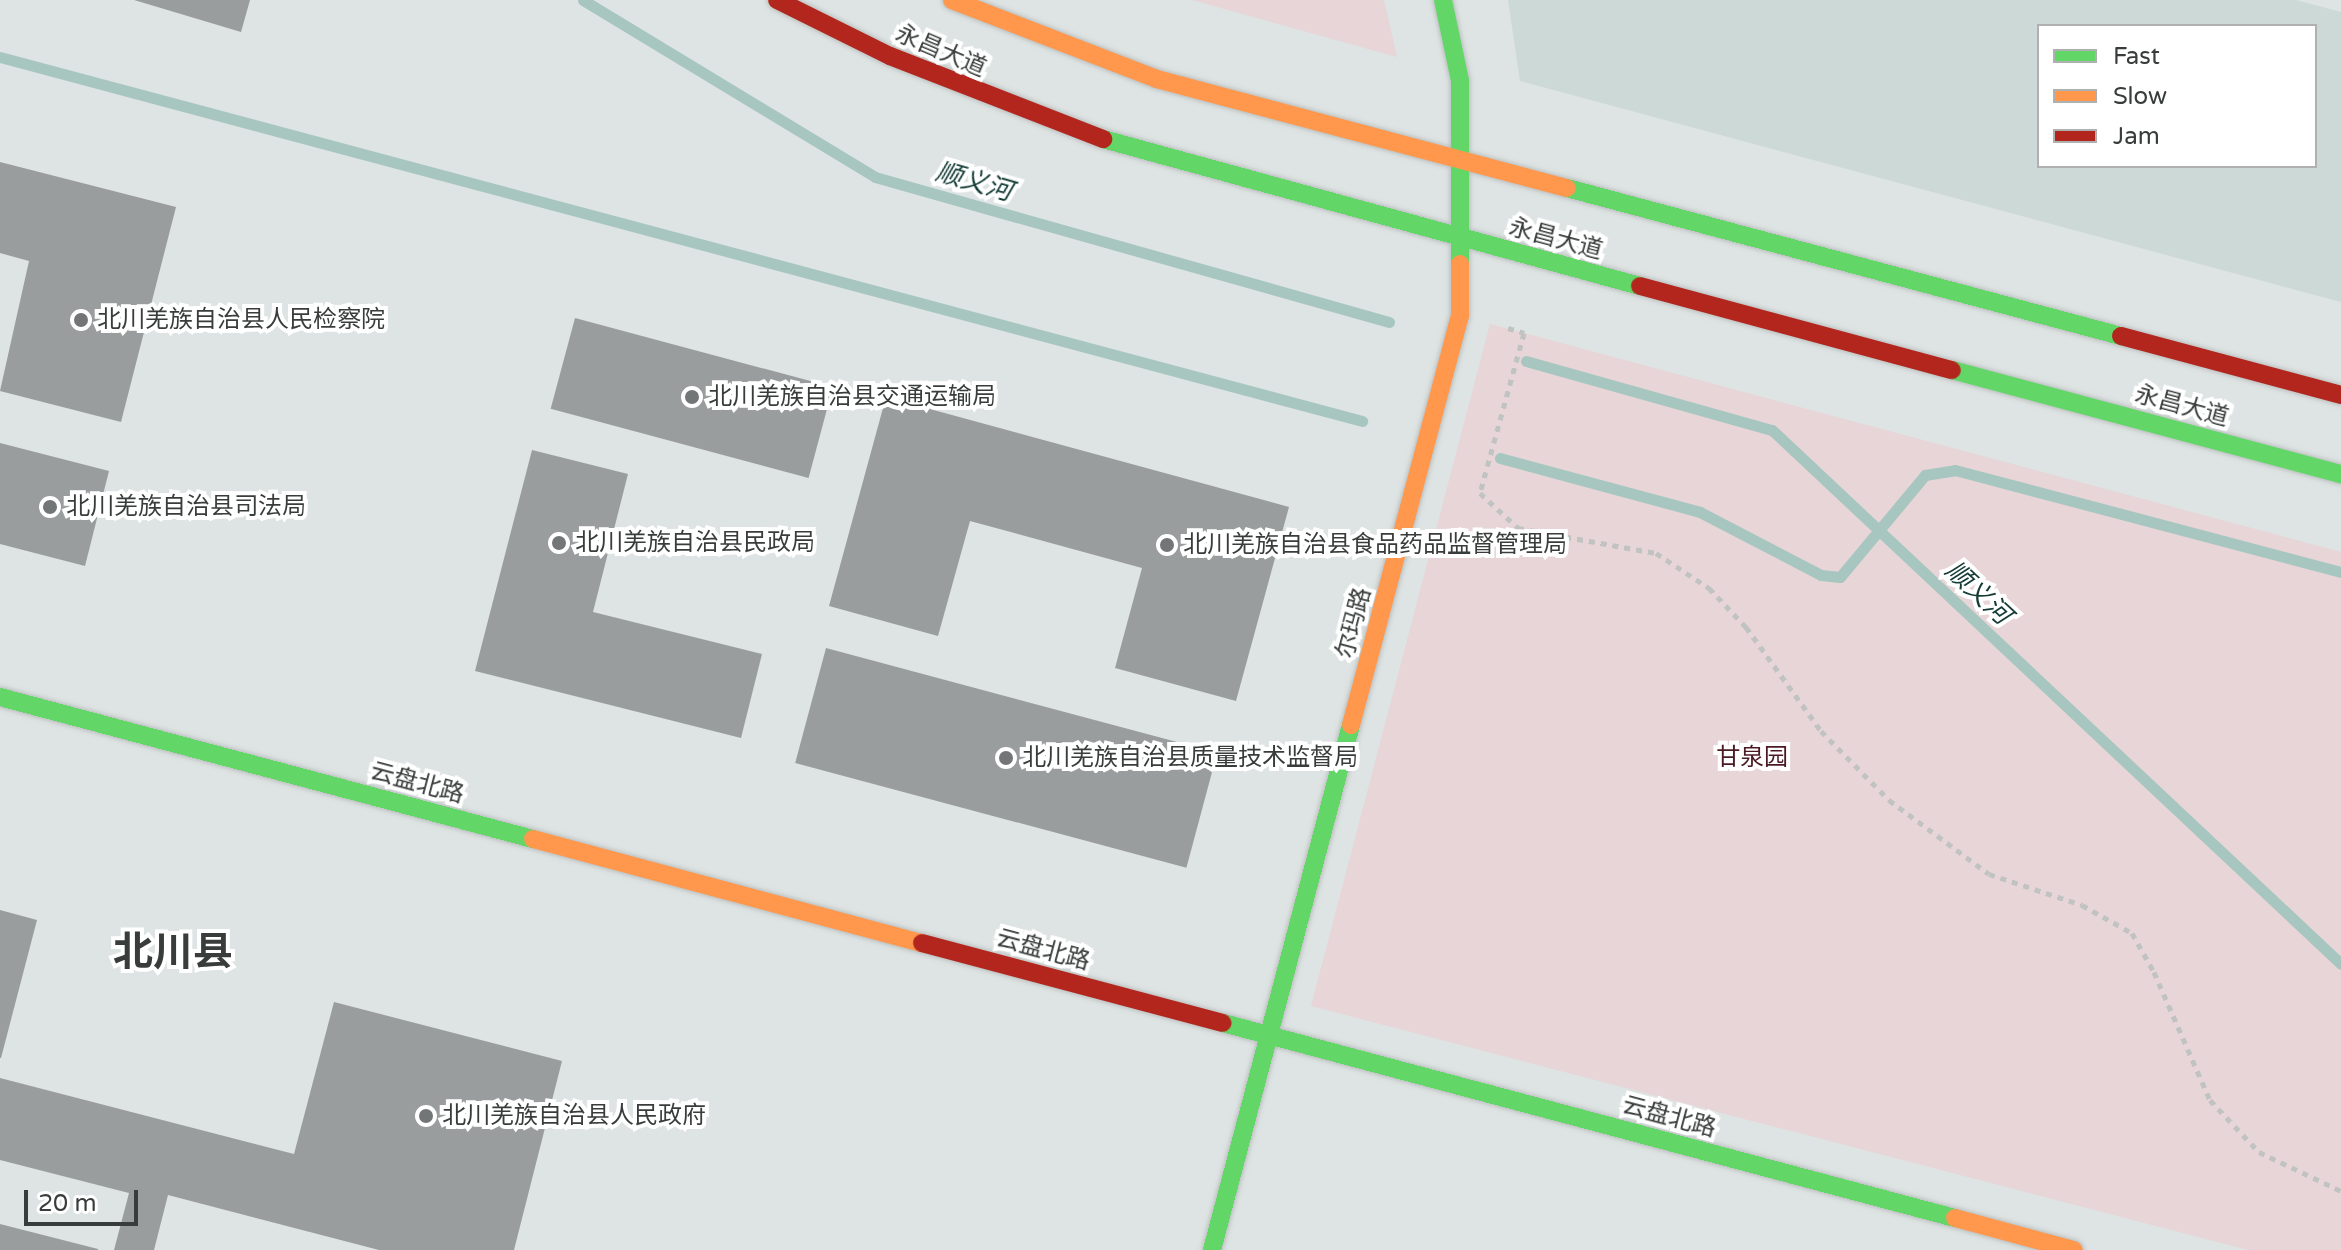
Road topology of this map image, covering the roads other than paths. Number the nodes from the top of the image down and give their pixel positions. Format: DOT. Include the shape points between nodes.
graph roads {
  1 [pos="777,0"];
  2 [pos="952,0"];
  3 [pos="1443,0"];
  4 [pos="1460,160"];
  5 [pos="1461,239"];
  6 [pos="2341,395"];
  7 [pos="2341,474"];
  8 [pos="0,697"];
  9 [pos="1269,1035"];
  10 [pos="1212,1250"];
  11 [pos="2074,1250"];
  1 -- 5 [label="street, 永昌大道" via="890,56 1134,151"];
  2 -- 4 [label="street" via="1157,79"];
  3 -- 4 [label="street, 尔玛路" via="1460,81"];
  4 -- 5 [label="street, 尔玛路"];
  4 -- 6 [label="street"];
  5 -- 7 [label="street, 永昌大道"];
  5 -- 9 [label="street, 尔玛路" via="1460,316"];
  8 -- 9 [label="street, 云盘北路"];
  9 -- 10 [label="street, 尔玛路"];
  9 -- 11 [label="street, 云盘北路"];
}
